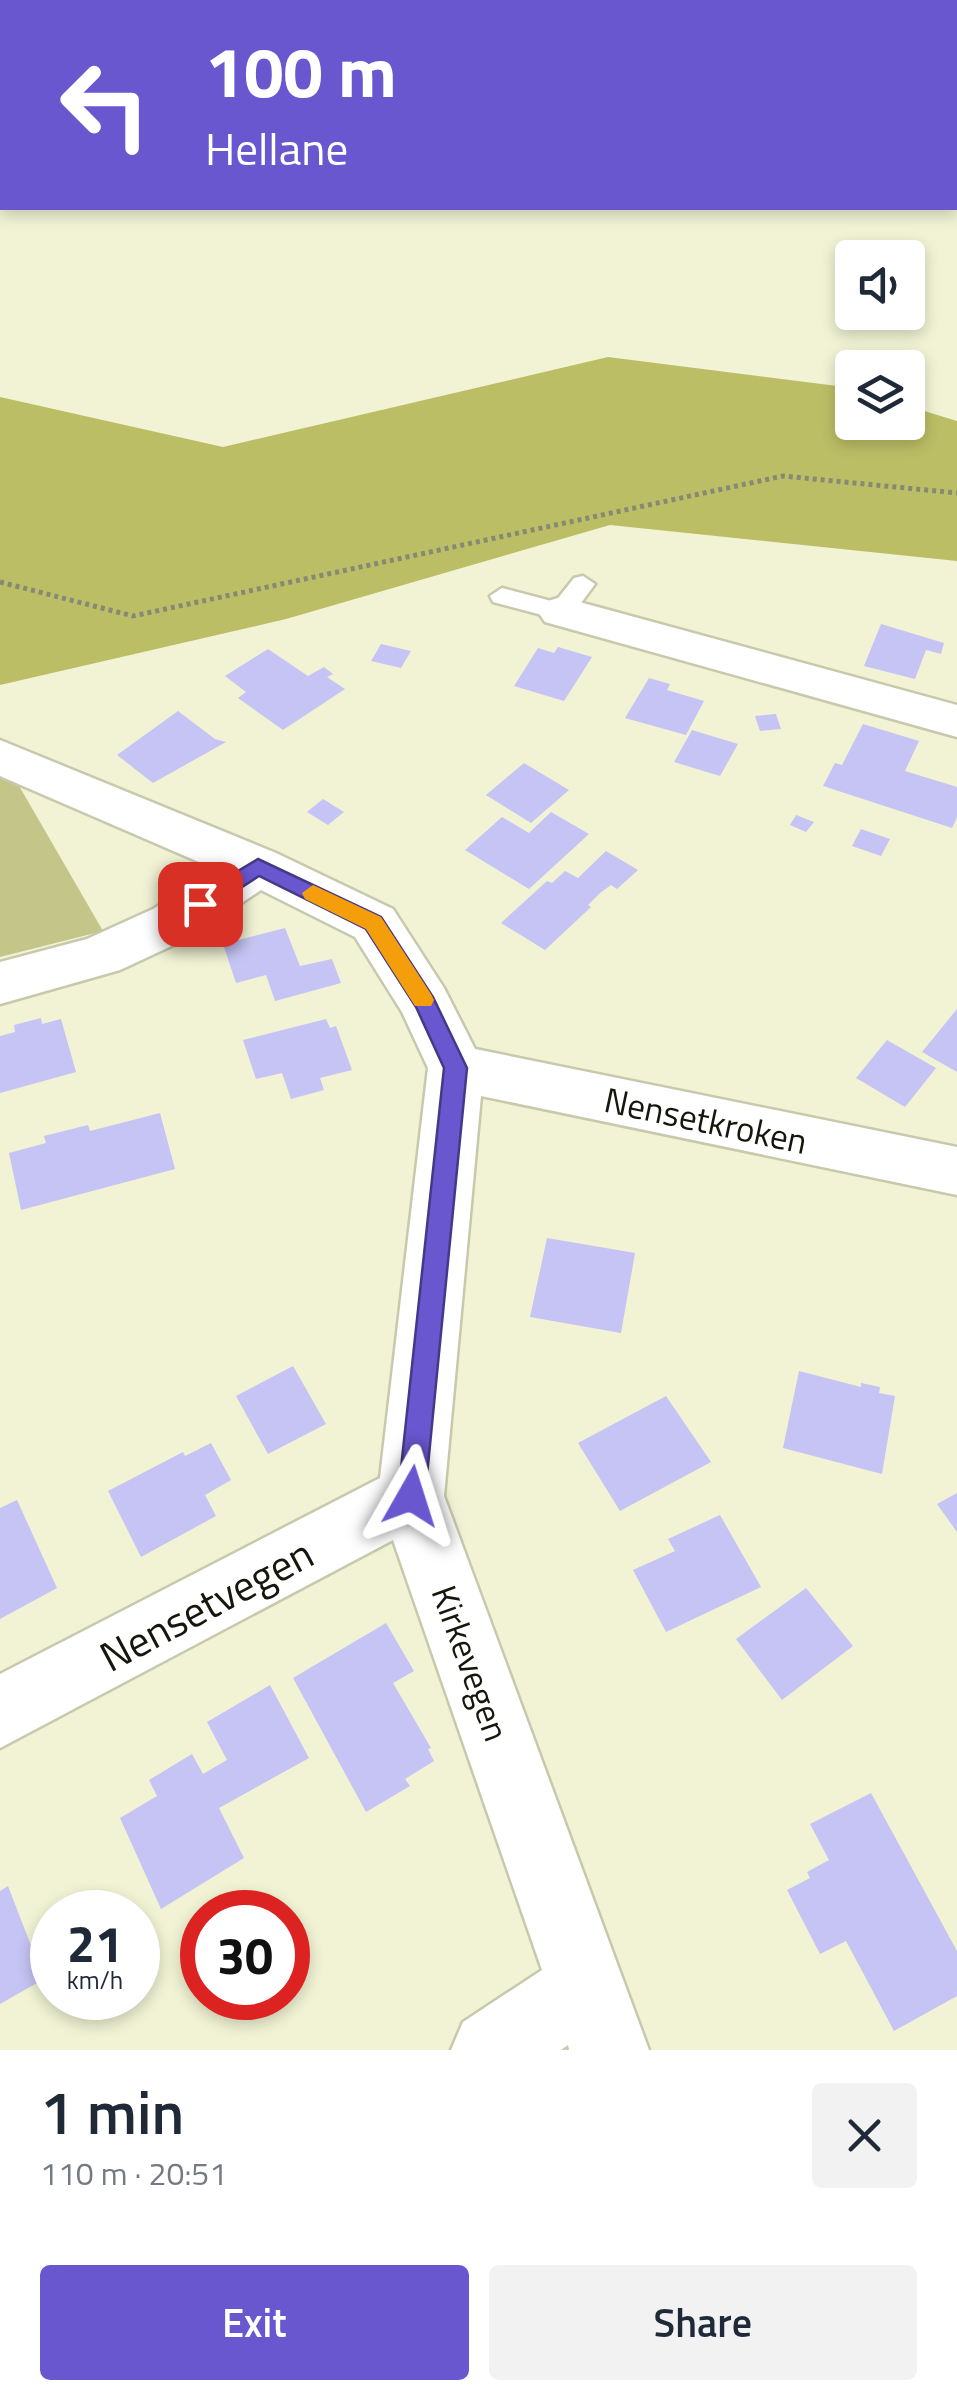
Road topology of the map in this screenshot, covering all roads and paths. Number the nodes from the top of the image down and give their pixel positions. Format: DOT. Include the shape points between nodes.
graph roads {
  1 [pos="957,493"];
  2 [pos="0,582"];
  3 [pos="502,596"];
  4 [pos="572,598"];
  5 [pos="957,721"];
  6 [pos="0,756"];
  7 [pos="258,866"];
  8 [pos="0,983"];
  9 [pos="456,1068"];
  10 [pos="957,1171"];
  11 [pos="411,1496"];
  12 [pos="0,1712"];
  13 [pos="598,2018"];
  14 [pos="490,2050"];
  1 -- 2 [label="path" via="783,476 133,616"];
  3 -- 4 [label="lane"];
  4 -- 5 [label="street" via="633,635"];
  6 -- 7 [label="street"];
  7 -- 8 [label="street" via="172,922 101,956"];
  7 -- 9 [label="street" via="374,923"];
  9 -- 10 [label="street, Nensetkroken"];
  9 -- 11 [label="street, Kirkevegen"];
  11 -- 12 [label="street, Nensetvegen"];
  11 -- 13 [label="street, Kirkevegen"];
  13 -- 14 [label="street, Kirkevegen"];
}
